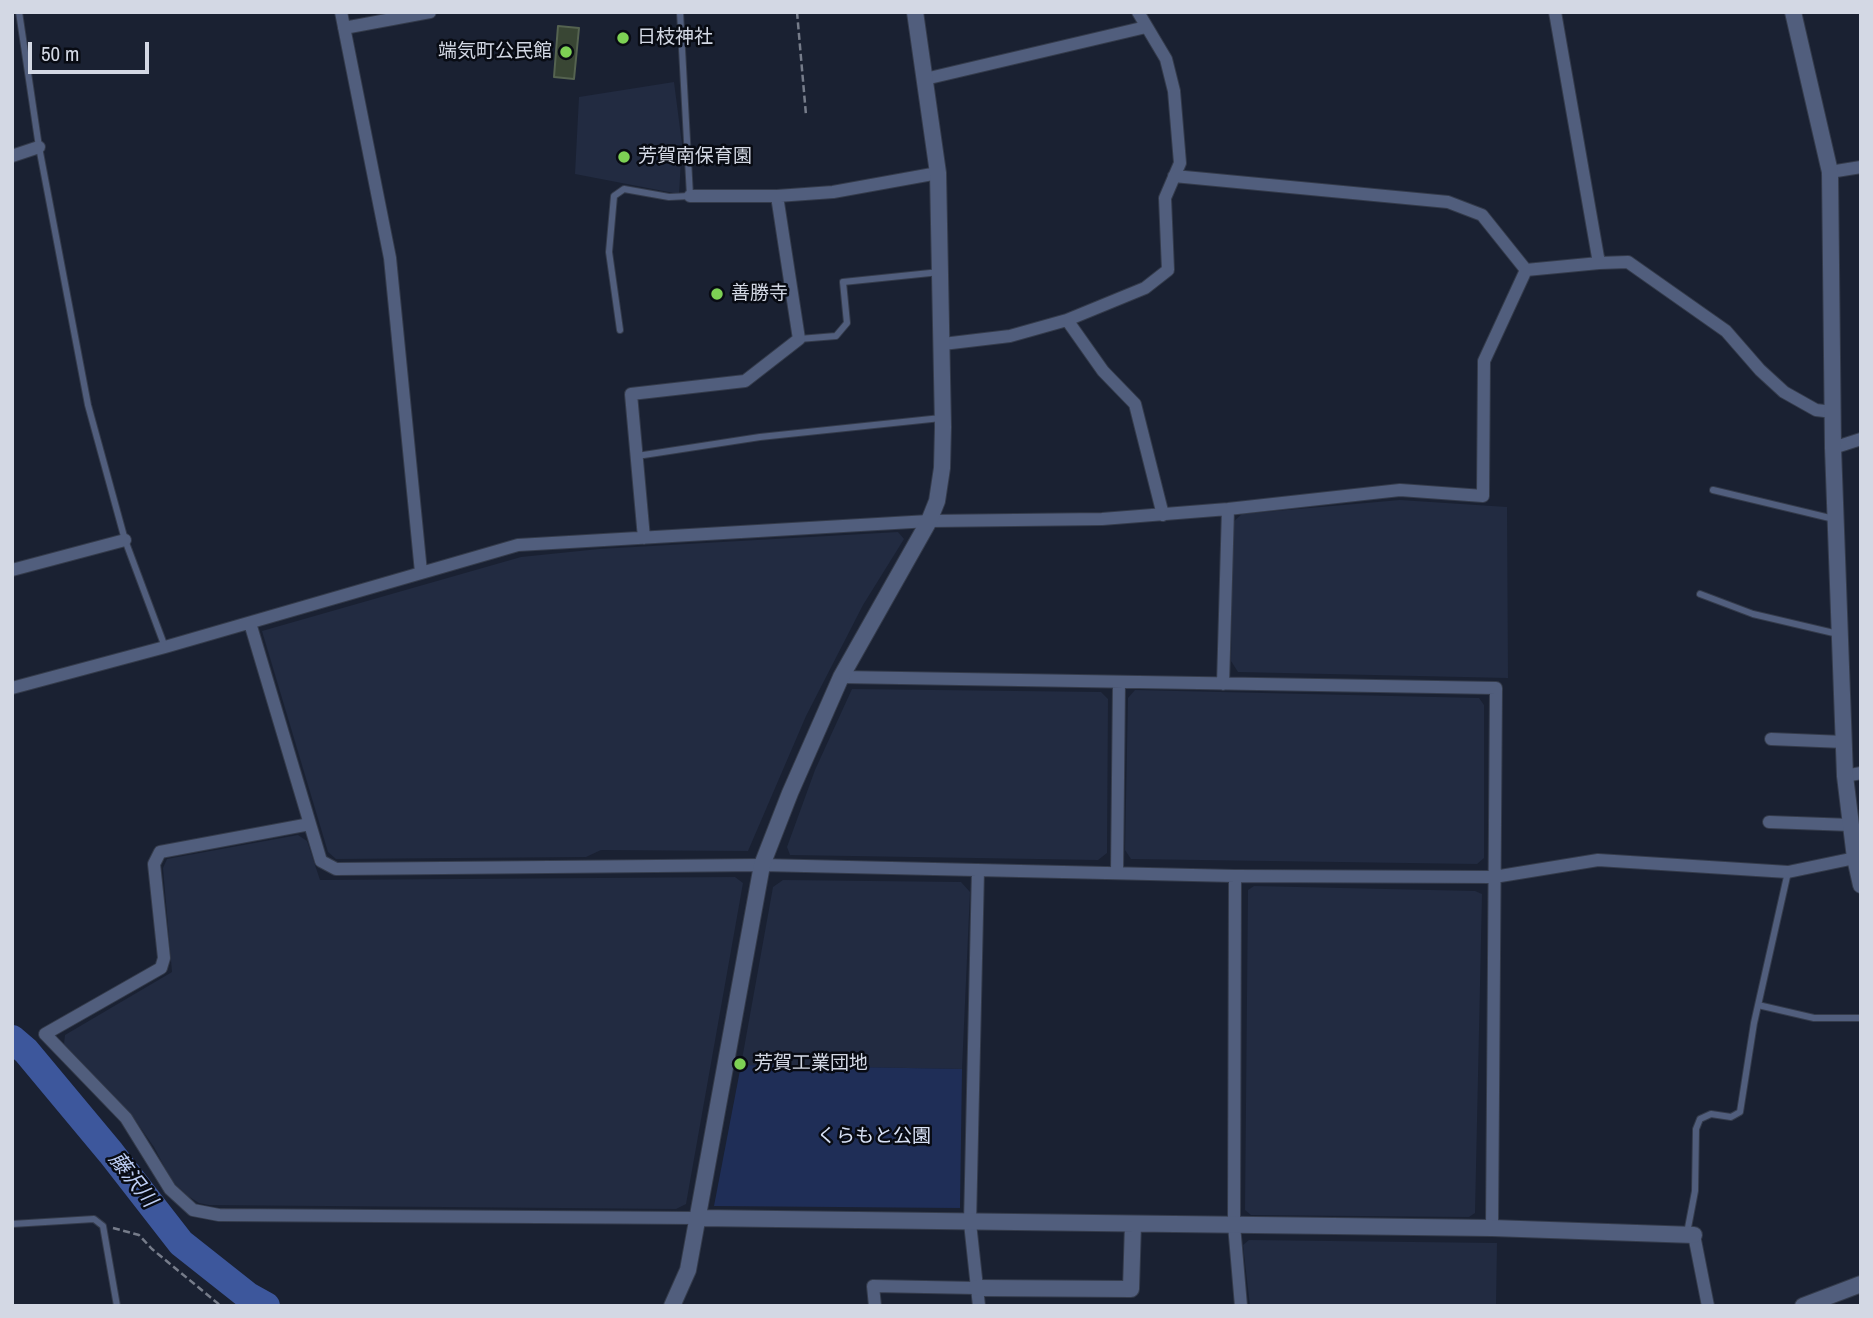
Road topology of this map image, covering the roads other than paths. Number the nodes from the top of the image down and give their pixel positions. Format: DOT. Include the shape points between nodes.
graph roads {
  1 [pos="19,12"];
  2 [pos="341,12"];
  3 [pos="430,12"];
  4 [pos="680,12"];
  5 [pos="915,12"];
  6 [pos="1138,12"];
  7 [pos="1555,12"];
  8 [pos="1793,12"];
  9 [pos="1146,27"];
  10 [pos="344,28"];
  11 [pos="925,79"];
  12 [pos="39,147"];
  13 [pos="12,156"];
  14 [pos="1861,167"];
  15 [pos="1830,172"];
  16 [pos="938,173"];
  17 [pos="1174,176"];
  18 [pos="690,196"];
  19 [pos="777,196"];
  20 [pos="1599,263"];
  21 [pos="1526,270"];
  22 [pos="942,272"];
  23 [pos="1067,320"];
  24 [pos="620,330"];
  25 [pos="799,339"];
  26 [pos="943,344"];
  27 [pos="1833,412"];
  28 [pos="943,418"];
  29 [pos="1861,439"];
  30 [pos="1833,448"];
  31 [pos="637,456"];
  32 [pos="1713,490"];
  33 [pos="1228,509"];
  34 [pos="1163,515"];
  35 [pos="1836,520"];
  36 [pos="929,521"];
  37 [pos="644,538"];
  38 [pos="125,540"];
  39 [pos="12,570"];
  40 [pos="422,572"];
  41 [pos="1700,594"];
  42 [pos="250,623"];
  43 [pos="1840,634"];
  44 [pos="165,647"];
  45 [pos="841,677"];
  46 [pos="1119,682"];
  47 [pos="1223,684"];
  48 [pos="12,688"];
  49 [pos="1770,738"];
  50 [pos="1844,742"];
  51 [pos="1853,774"];
  52 [pos="1769,822"];
  53 [pos="310,824"];
  54 [pos="1851,825"];
  55 [pos="1855,858"];
  56 [pos="762,865"];
  57 [pos="978,870"];
  58 [pos="1788,872"];
  59 [pos="1117,873"];
  60 [pos="1235,876"];
  61 [pos="1494,877"];
  62 [pos="1861,885"];
  63 [pos="1758,1005"];
  64 [pos="1861,1018"];
  65 [pos="698,1218"];
  66 [pos="970,1223"];
  67 [pos="12,1224"];
  68 [pos="1133,1224"];
  69 [pos="1234,1225"];
  70 [pos="1492,1228"];
  71 [pos="1690,1235"];
  72 [pos="1861,1284"];
  73 [pos="977,1288"];
  74 [pos="117,1306"];
  75 [pos="672,1306"];
  76 [pos="875,1306"];
  77 [pos="979,1306"];
  78 [pos="1241,1306"];
  79 [pos="1708,1306"];
  80 [pos="1803,1306"];
  1 -- 12 [label="lane"];
  2 -- 10 [label="street"];
  3 -- 10 [label="street"];
  4 -- 18 [label="lane"];
  5 -- 11 [label="street"];
  6 -- 9 [label="street"];
  7 -- 20 [label="street"];
  8 -- 15 [label="street"];
  9 -- 11 [label="street"];
  9 -- 17 [label="street" via="1166,59 1174,91 1180,163"];
  10 -- 40 [label="street" via="390,258"];
  11 -- 16 [label="street"];
  12 -- 13 [label="street"];
  12 -- 38 [label="lane" via="88,405"];
  14 -- 15 [label="street"];
  15 -- 27 [label="street"];
  16 -- 19 [label="street" via="833,192"];
  16 -- 22 [label="street"];
  17 -- 21 [label="street" via="1448,202 1482,215"];
  17 -- 23 [label="street" via="1165,198 1168,270 1145,288"];
  18 -- 19 [label="street"];
  18 -- 24 [label="lane" via="624,189 614,195 609,252"];
  19 -- 25 [label="street"];
  20 -- 21 [label="street"];
  20 -- 27 [label="street" via="1628,262 1726,331 1784,392 1816,410"];
  21 -- 33 [label="street" via="1484,361 1483,496 1400,490"];
  22 -- 25 [label="lane" via="843,282 847,323 836,336"];
  22 -- 26 [label="street"];
  23 -- 26 [label="street" via="1010,336"];
  23 -- 34 [label="street" via="1102,371 1135,404"];
  25 -- 31 [label="street" via="745,381 631,394"];
  26 -- 28 [label="street"];
  27 -- 30 [label="street"];
  28 -- 31 [label="lane" via="760,437"];
  28 -- 36 [label="street" via="942,468"];
  29 -- 30 [label="street"];
  30 -- 35 [label="street"];
  31 -- 37 [label="street"];
  32 -- 35 [label="lane"];
  33 -- 34 [label="street"];
  33 -- 47 [label="street"];
  34 -- 36 [label="street"];
  35 -- 43 [label="street"];
  36 -- 37 [label="street"];
  36 -- 45 [label="street"];
  37 -- 40 [label="street" via="517,545"];
  38 -- 39 [label="street"];
  38 -- 44 [label="lane"];
  40 -- 42 [label="street"];
  41 -- 43 [label="lane" via="1753,614"];
  42 -- 44 [label="street"];
  42 -- 53 [label="street"];
  43 -- 50 [label="street"];
  44 -- 48 [label="street"];
  45 -- 46 [label="street"];
  45 -- 56 [label="street"];
  46 -- 47 [label="street"];
  46 -- 59 [label="street"];
  47 -- 61 [label="street" via="1496,688"];
  49 -- 50 [label="street"];
  50 -- 51 [label="street"];
  51 -- 54 [label="street"];
  52 -- 54 [label="street"];
  53 -- 56 [label="street" via="321,861 336,869"];
  53 -- 65 [label="street" via="160,852 154,864 164,958 161,968 45,1034 126,1118 170,1189 193,1210 219,1214"];
  54 -- 55 [label="street"];
  55 -- 58 [label="street"];
  55 -- 62 [label="street"];
  56 -- 57 [label="street"];
  56 -- 65 [label="street"];
  57 -- 59 [label="street"];
  57 -- 66 [label="street"];
  58 -- 61 [label="street" via="1598,860"];
  58 -- 63 [label="lane"];
  59 -- 60 [label="street"];
  60 -- 61 [label="street"];
  60 -- 69 [label="street"];
  61 -- 70 [label="street"];
  63 -- 64 [label="lane" via="1814,1018"];
  63 -- 71 [label="lane" via="1740,1112 1731,1117 1711,1114 1700,1119 1696,1129"];
  65 -- 66 [label="street"];
  65 -- 75 [label="street" via="688,1270"];
  66 -- 68 [label="street"];
  66 -- 73 [label="street"];
  67 -- 74 [label="lane" via="94,1219 103,1226"];
  68 -- 69 [label="street"];
  68 -- 73 [label="street" via="1131,1289"];
  69 -- 70 [label="street"];
  69 -- 78 [label="street"];
  70 -- 71 [label="street"];
  71 -- 79 [label="street"];
  72 -- 80 [label="street"];
  73 -- 76 [label="street" via="873,1286"];
  73 -- 77 [label="street"];
}
